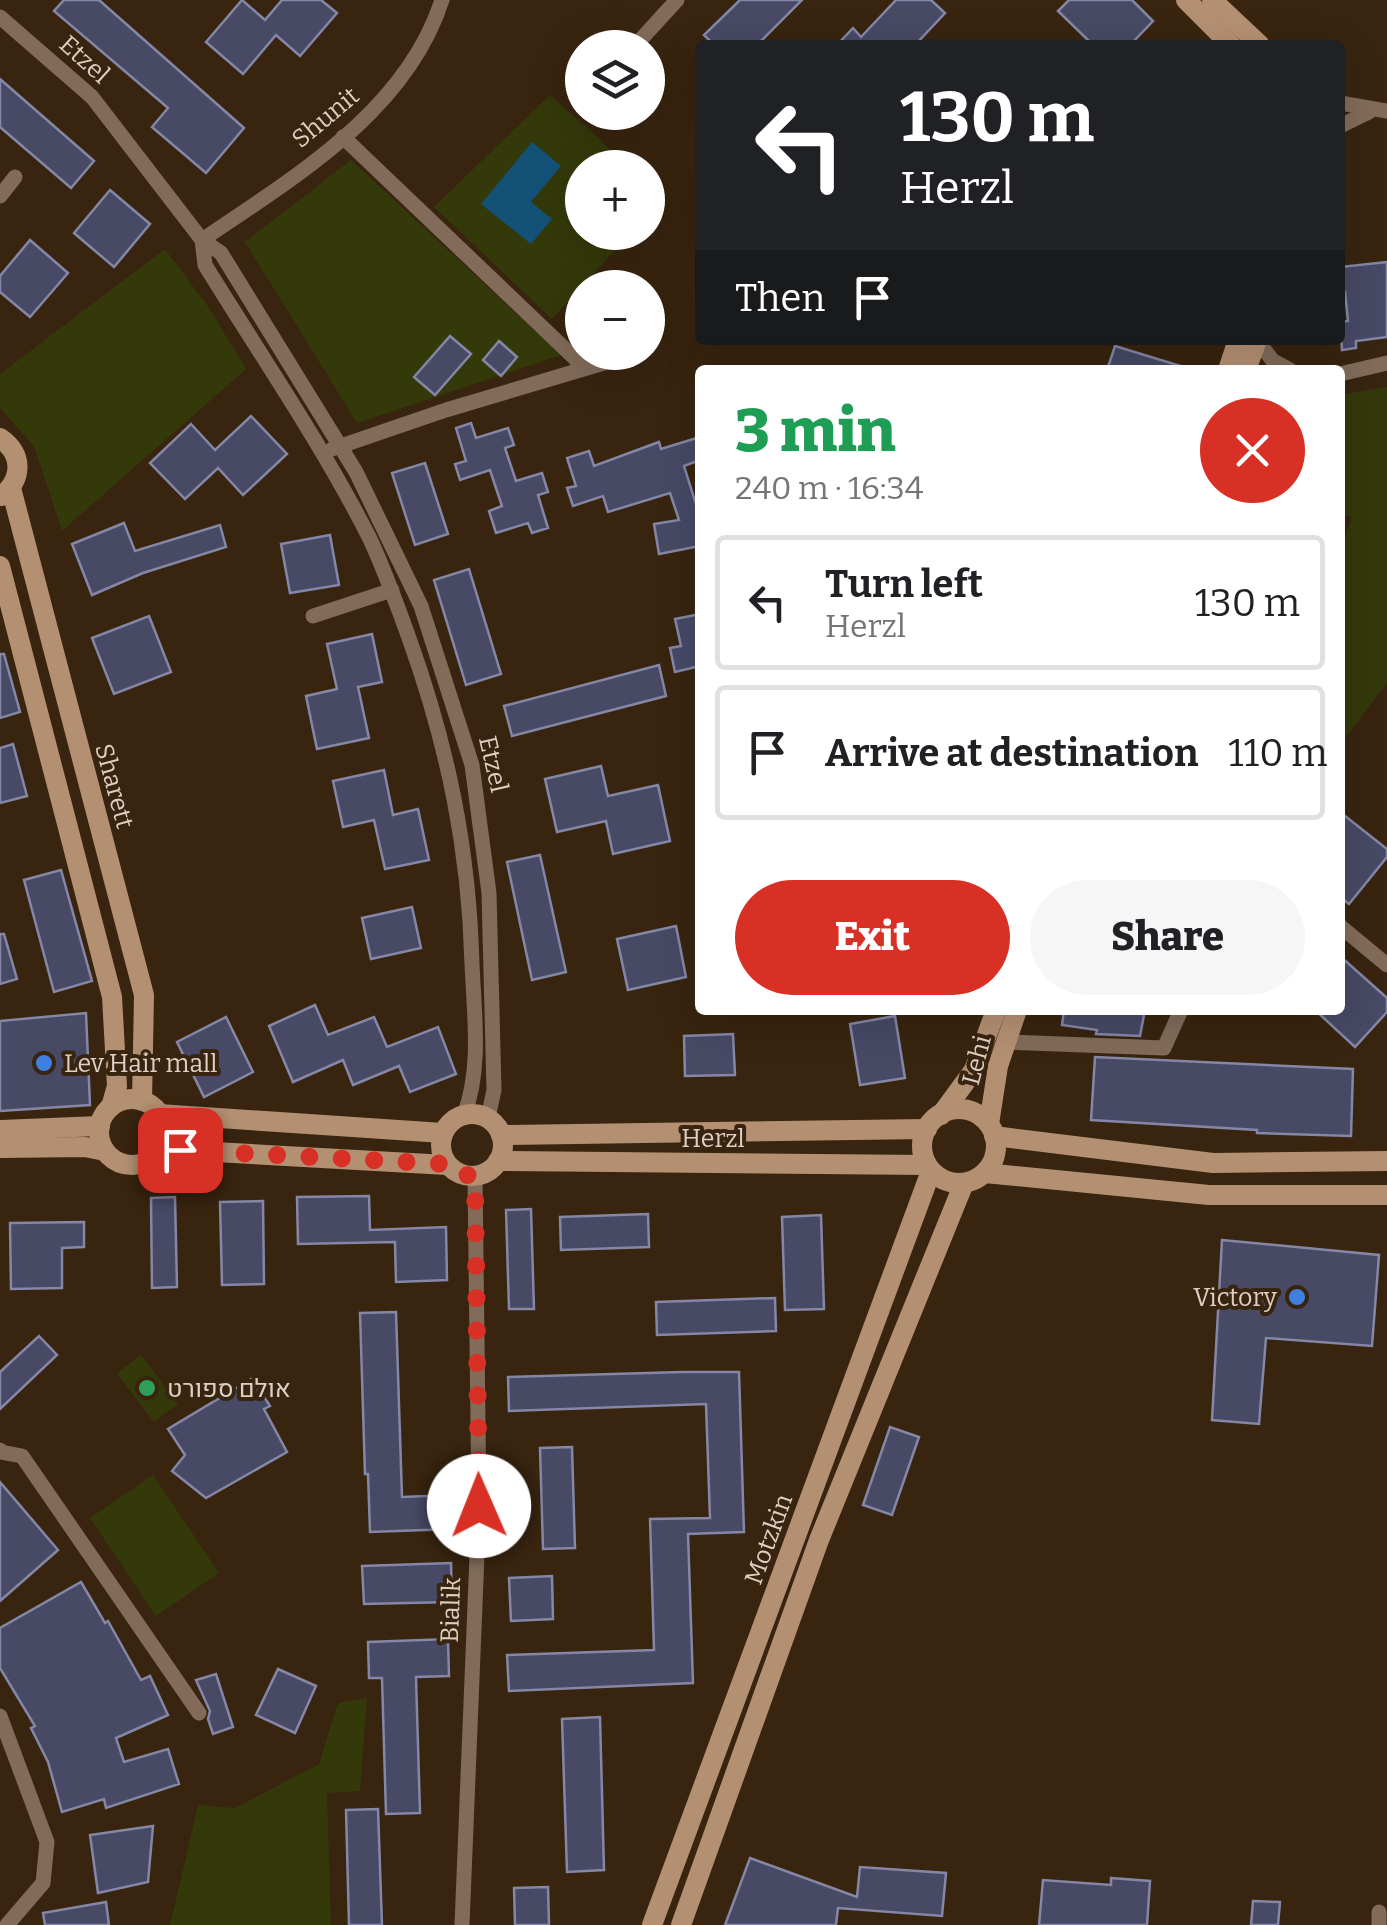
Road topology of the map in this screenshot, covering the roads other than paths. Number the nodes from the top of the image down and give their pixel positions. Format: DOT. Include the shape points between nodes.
graph roads {
  1 [pos="442,0"];
  2 [pos="677,0"];
  3 [pos="1186,0"];
  4 [pos="1212,0"];
  5 [pos="0,16"];
  6 [pos="650,30"];
  7 [pos="1226,40"];
  8 [pos="1255,40"];
  9 [pos="1345,104"];
  10 [pos="1380,111"];
  11 [pos="1345,124"];
  12 [pos="343,137"];
  13 [pos="15,177"];
  14 [pos="0,196"];
  15 [pos="202,240"];
  16 [pos="1261,345"];
  17 [pos="565,349"];
  18 [pos="1387,362"];
  19 [pos="1280,365"];
  20 [pos="579,370"];
  21 [pos="1345,373"];
  22 [pos="0,438"];
  23 [pos="340,445"];
  24 [pos="322,454"];
  25 [pos="6,492"];
  26 [pos="0,566"];
  27 [pos="392,590"];
  28 [pos="313,616"];
  29 [pos="1345,930"];
  30 [pos="1387,965"];
  31 [pos="994,1015"];
  32 [pos="1015,1015"];
  33 [pos="1178,1015"];
  34 [pos="1006,1042"];
  35 [pos="111,1107"];
  36 [pos="151,1108"];
  37 [pos="464,1115"];
  38 [pos="488,1118"];
  39 [pos="934,1122"];
  40 [pos="100,1126"];
  41 [pos="0,1130"];
  42 [pos="992,1130"];
  43 [pos="443,1133"];
  44 [pos="501,1136"];
  45 [pos="0,1148"];
  46 [pos="160,1149"];
  47 [pos="105,1152"];
  48 [pos="498,1161"];
  49 [pos="1387,1161"];
  50 [pos="447,1164"];
  51 [pos="929,1168"];
  52 [pos="985,1173"];
  53 [pos="475,1176"];
  54 [pos="964,1183"];
  55 [pos="1387,1195"];
  56 [pos="0,1452"];
  57 [pos="199,1713"];
  58 [pos="0,1716"];
  59 [pos="7,1925"];
  60 [pos="462,1925"];
  61 [pos="652,1925"];
  62 [pos="682,1925"];
  1 -- 12 [label="street, Shunit" via="396,88"];
  2 -- 6 [label="street"];
  3 -- 7 [label="street"];
  4 -- 8 [label="street"];
  5 -- 15 [label="street, Etzel" via="92,98"];
  9 -- 10 [label="street"];
  10 -- 11 [label="street"];
  12 -- 15 [label="street, Shunit"];
  12 -- 17 [label="street"];
  13 -- 14 [label="street"];
  15 -- 23 [label="street, Etzel" via="221,253"];
  15 -- 24 [label="street, Etzel" via="206,266"];
  16 -- 19 [label="street"];
  18 -- 21 [label="street"];
  20 -- 23 [label="street"];
  22 -- 25 [label="street, Sharett" via="16,456 16,478"];
  23 -- 24 [label="street"];
  23 -- 38 [label="street, Etzel" via="422,606 472,765 489,893 494,1090"];
  24 -- 27 [label="street, Etzel"];
  25 -- 36 [label="street, Sharett" via="144,995"];
  26 -- 35 [label="street" via="112,996 117,1086"];
  27 -- 28 [label="street"];
  27 -- 37 [label="street, Etzel" via="442,742 463,842 474,1079"];
  29 -- 30 [label="street"];
  31 -- 39 [label="street, Lehi" via="974,1070"];
  32 -- 34 [label="street, Lehi"];
  33 -- 34 [label="street" via="1164,1048"];
  34 -- 42 [label="street, Lehi" via="992,1096"];
  35 -- 36 [label="street" via="120,1101"];
  35 -- 40 [label="street"];
  36 -- 43 [label="street"];
  36 -- 46 [label="street" via="164,1132"];
  37 -- 38 [label="street"];
  37 -- 43 [label="street"];
  38 -- 44 [label="street"];
  39 -- 42 [label="street" via="962,1110"];
  39 -- 44 [label="street, Herzl"];
  39 -- 51 [label="street" via="923,1153"];
  40 -- 41 [label="street"];
  40 -- 47 [label="street"];
  42 -- 49 [label="street" via="1214,1162"];
  42 -- 52 [label="street" via="996,1153"];
  43 -- 50 [label="street" via="440,1149"];
  44 -- 48 [label="street"];
  45 -- 47 [label="street"];
  46 -- 47 [label="street" via="128,1165"];
  46 -- 50 [label="street"];
  48 -- 51 [label="street, Herzl"];
  48 -- 53 [label="street"];
  50 -- 53 [label="street"];
  51 -- 54 [label="street"];
  51 -- 61 [label="street, Motzkin"];
  52 -- 54 [label="street"];
  52 -- 55 [label="street" via="1208,1195"];
  53 -- 60 [label="street, Bialik" via="479,1506"];
  54 -- 62 [label="street, Motzkin" via="819,1540"];
  56 -- 57 [label="street" via="22,1456"];
  58 -- 59 [label="street" via="48,1842 43,1883"];
}
